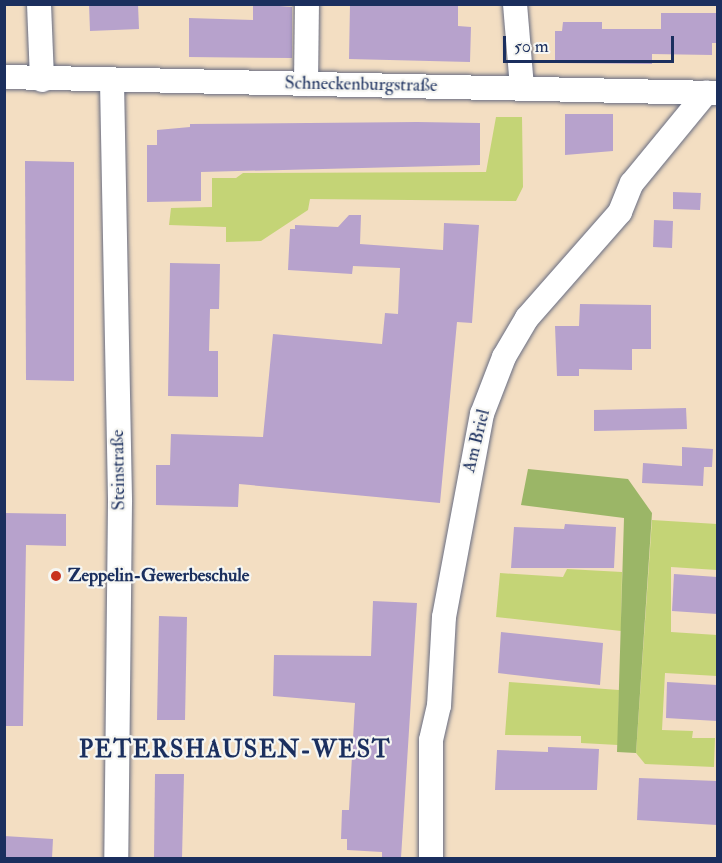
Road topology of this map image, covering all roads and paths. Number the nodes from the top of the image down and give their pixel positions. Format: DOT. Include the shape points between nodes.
graph roads {
  1 [pos="39,4"];
  2 [pos="307,4"];
  3 [pos="514,4"];
  4 [pos="4,77"];
  5 [pos="42,80"];
  6 [pos="112,82"];
  7 [pos="306,84"];
  8 [pos="522,88"];
  9 [pos="712,93"];
  10 [pos="116,858"];
  11 [pos="431,858"];
  1 -- 5 [label="street"];
  2 -- 7 [label="street"];
  3 -- 8 [label="street"];
  4 -- 5 [label="street, Schneckenburgstraße"];
  5 -- 6 [label="street, Schneckenburgstraße"];
  6 -- 7 [label="street, Schneckenburgstraße"];
  6 -- 10 [label="street, Steinstraße" via="120,502"];
  7 -- 8 [label="street, Schneckenburgstraße"];
  8 -- 9 [label="street, Schneckenburgstraße"];
  9 -- 11 [label="street, Am Briel" via="632,183 620,212 527,318 504,357 482,414 444,617 439,706 431,740"];
}
